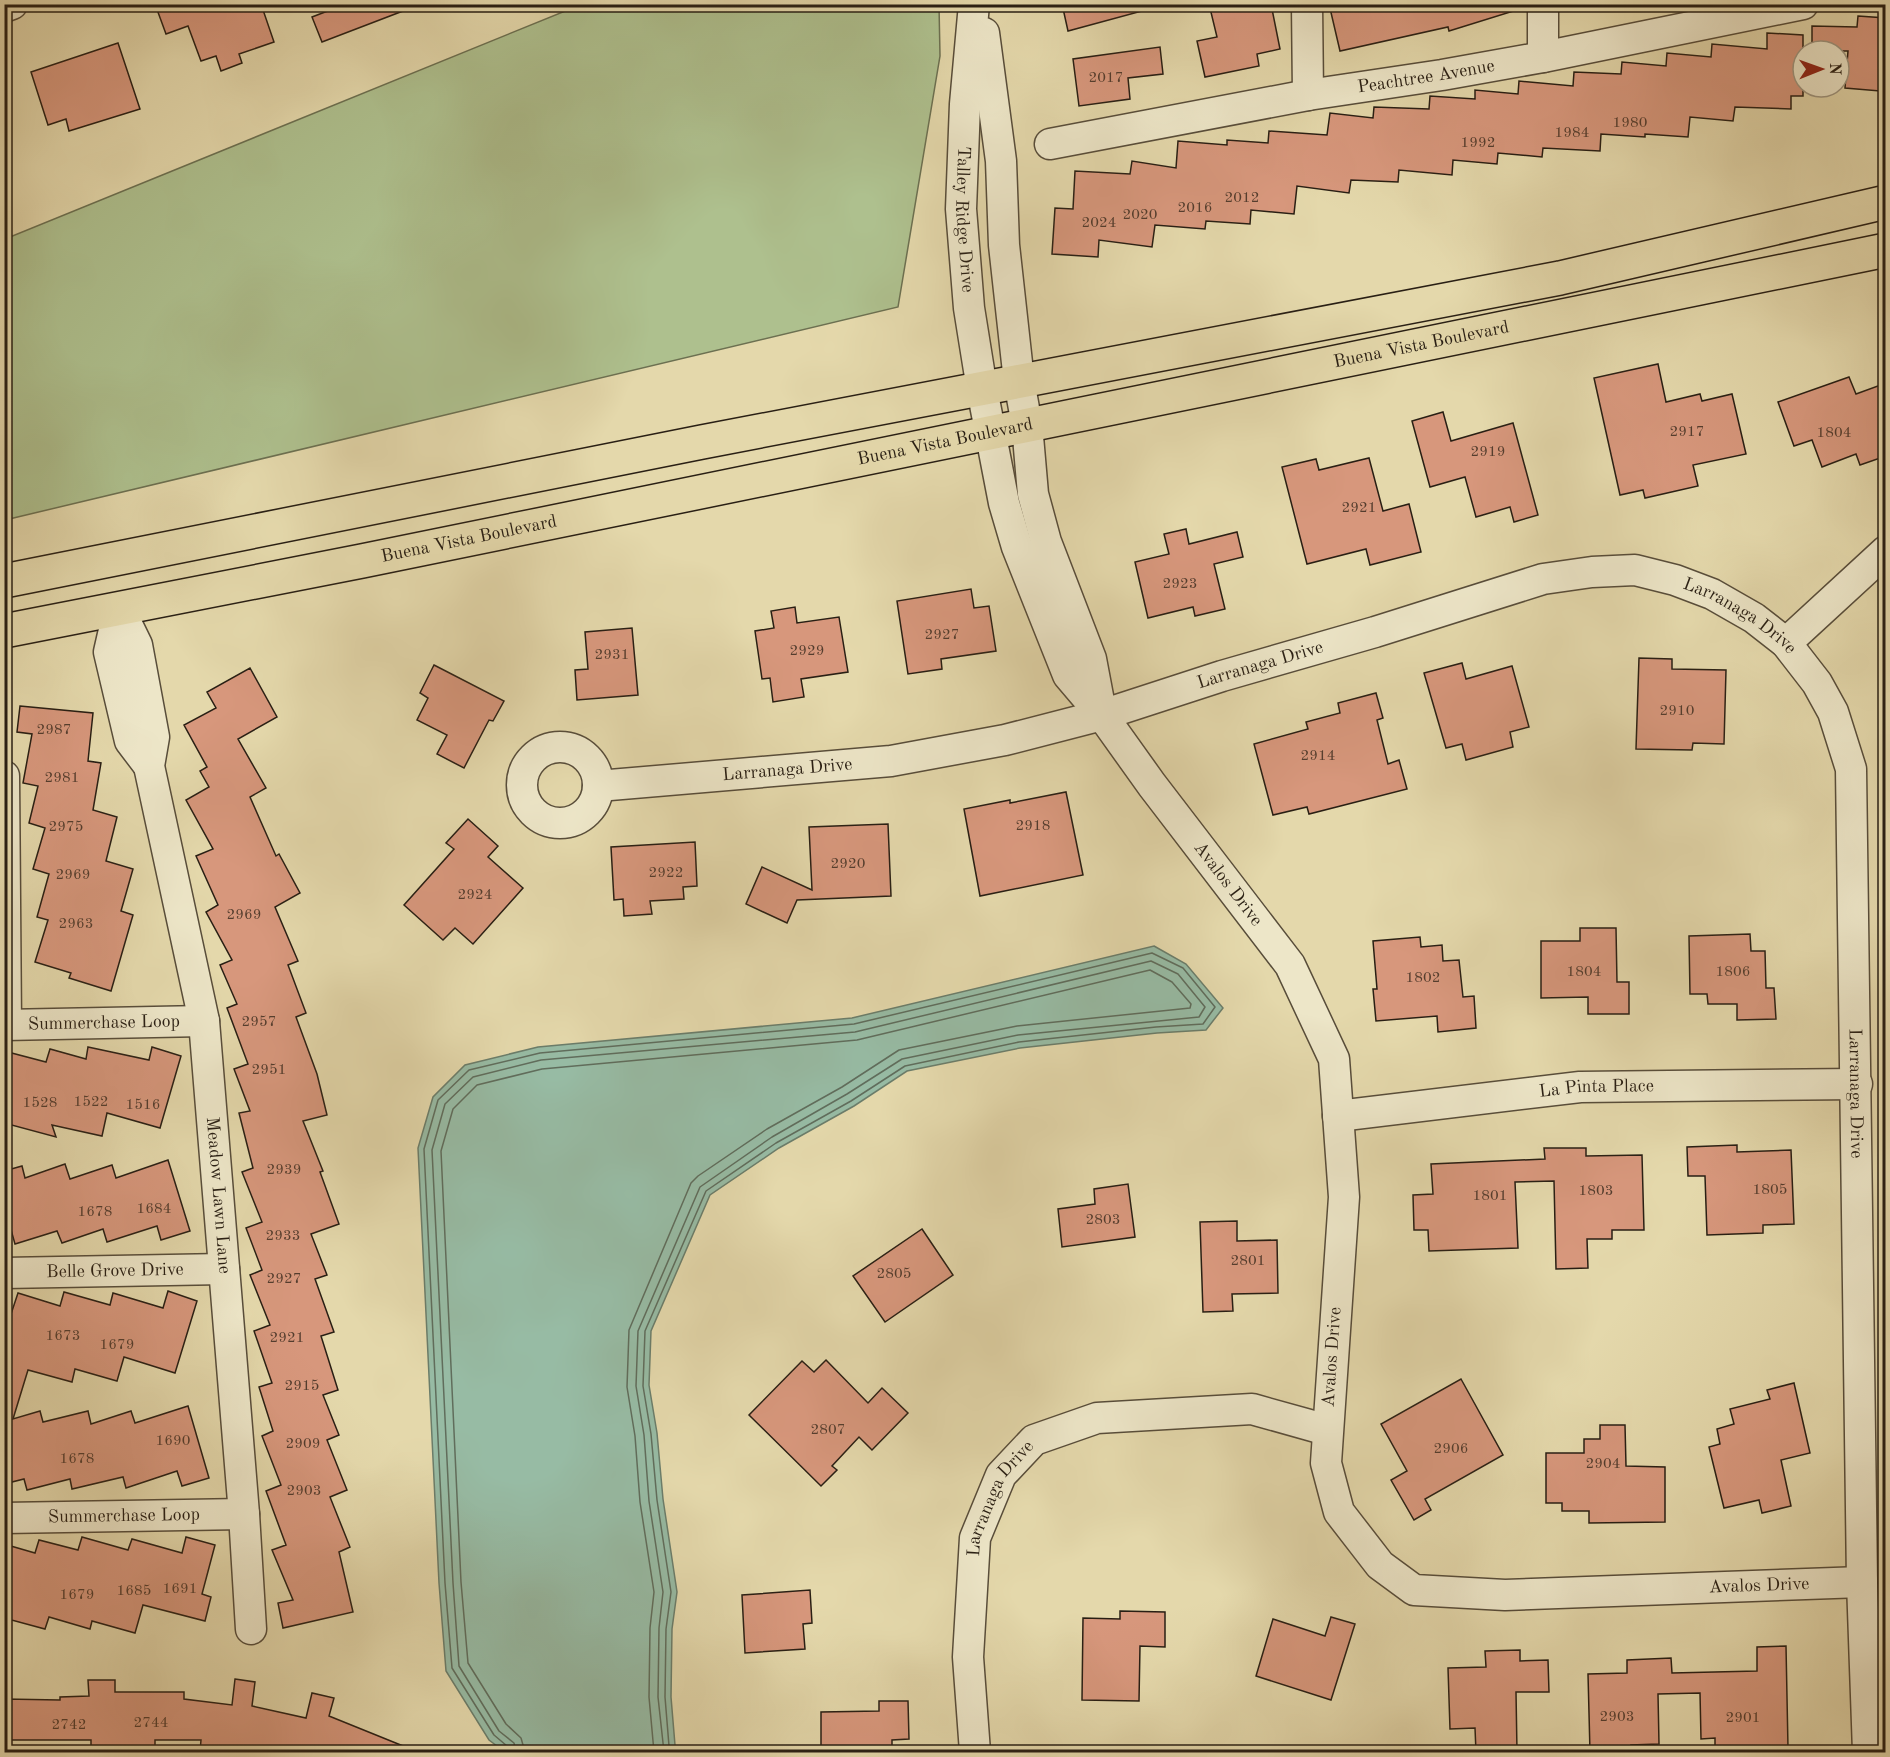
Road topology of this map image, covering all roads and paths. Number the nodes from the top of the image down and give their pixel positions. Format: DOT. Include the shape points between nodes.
graph roads {
  1 [pos="12,4"];
  2 [pos="974,4"];
  3 [pos="980,4"];
  4 [pos="1307,4"];
  5 [pos="1543,4"];
  6 [pos="1786,6"];
  7 [pos="4,7"];
  8 [pos="1544,57"];
  9 [pos="1308,95"];
  10 [pos="1050,144"];
  11 [pos="1886,202"];
  12 [pos="1886,250"];
  13 [pos="1019,381"];
  14 [pos="982,389"];
  15 [pos="1027,425"];
  16 [pos="990,433"];
  17 [pos="1886,551"];
  18 [pos="108,560"];
  19 [pos="4,581"];
  20 [pos="118,608"];
  21 [pos="4,631"];
  22 [pos="1786,643"];
  23 [pos="1102,715"];
  24 [pos="4,776"];
  25 [pos="598,786"];
  26 [pos="204,1021"];
  27 [pos="5,1025"];
  28 [pos="1857,1083"];
  29 [pos="1338,1116"];
  30 [pos="225,1269"];
  31 [pos="4,1273"];
  32 [pos="1327,1432"];
  33 [pos="244,1514"];
  34 [pos="4,1518"];
  35 [pos="1862,1582"];
  36 [pos="251,1629"];
  37 [pos="975,1752"];
  38 [pos="1868,1752"];
  1 -- 7 [label="street"];
  2 -- 14 [label="street, Talley Ridge Drive" via="961,209 969,308"];
  3 -- 13 [label="street, Talley Ridge Drive" via="1001,160 1004,244"];
  4 -- 9 [label="street"];
  5 -- 8 [label="street"];
  6 -- 8 [label="street, Peachtree Avenue"];
  8 -- 9 [label="street, Peachtree Avenue"];
  9 -- 10 [label="street, Peachtree Avenue"];
  11 -- 13 [label="main road" via="1560,278"];
  12 -- 15 [label="main road, Buena Vista Boulevard"];
  13 -- 14 [label="main road"];
  13 -- 15 [label="street, Talley Ridge Drive"];
  14 -- 16 [label="street, Talley Ridge Drive"];
  14 -- 18 [label="main road"];
  15 -- 16 [label="main road, Buena Vista Boulevard"];
  15 -- 23 [label="street, Avalos Drive" via="1033,494 1043,532 1091,659"];
  16 -- 20 [label="main road, Buena Vista Boulevard"];
  16 -- 23 [label="street, Avalos Drive" via="1004,503 1045,620 1068,675"];
  17 -- 22 [label="street"];
  18 -- 19 [label="main road"];
  18 -- 20 [label="main road"];
  20 -- 21 [label="main road, Buena Vista Boulevard"];
  20 -- 26 [label="street, Meadow Lawn Lane" via="137,645 154,737 149,766"];
  22 -- 23 [label="street, Larranaga Drive" via="1754,618 1712,594 1675,580 1635,570 1592,572 1543,579"];
  22 -- 28 [label="street, Larranaga Drive" via="1817,683 1833,712 1851,769"];
  23 -- 25 [label="street, Larranaga Drive" via="1005,740 891,761"];
  23 -- 29 [label="street, Avalos Drive" via="1290,965 1334,1059"];
  24 -- 27 [label="street"];
  26 -- 27 [label="street, Summerchase Loop"];
  26 -- 30 [label="street, Meadow Lawn Lane"];
  28 -- 29 [label="street, La Pinta Place" via="1580,1087"];
  28 -- 35 [label="street, Larranaga Drive"];
  29 -- 32 [label="street, Avalos Drive" via="1344,1197"];
  30 -- 31 [label="street, Belle Grove Drive"];
  30 -- 33 [label="street, Meadow Lawn Lane"];
  32 -- 35 [label="street, Avalos Drive" via="1326,1463 1339,1512 1380,1565 1414,1590 1505,1595"];
  32 -- 37 [label="street, Larranaga Drive" via="1252,1409 1097,1418 1034,1440 1001,1475 975,1538 968,1657"];
  33 -- 34 [label="street, Summerchase Loop"];
  33 -- 36 [label="street, Meadow Lawn Lane"];
  35 -- 38 [label="street, Larranaga Drive"];
}
